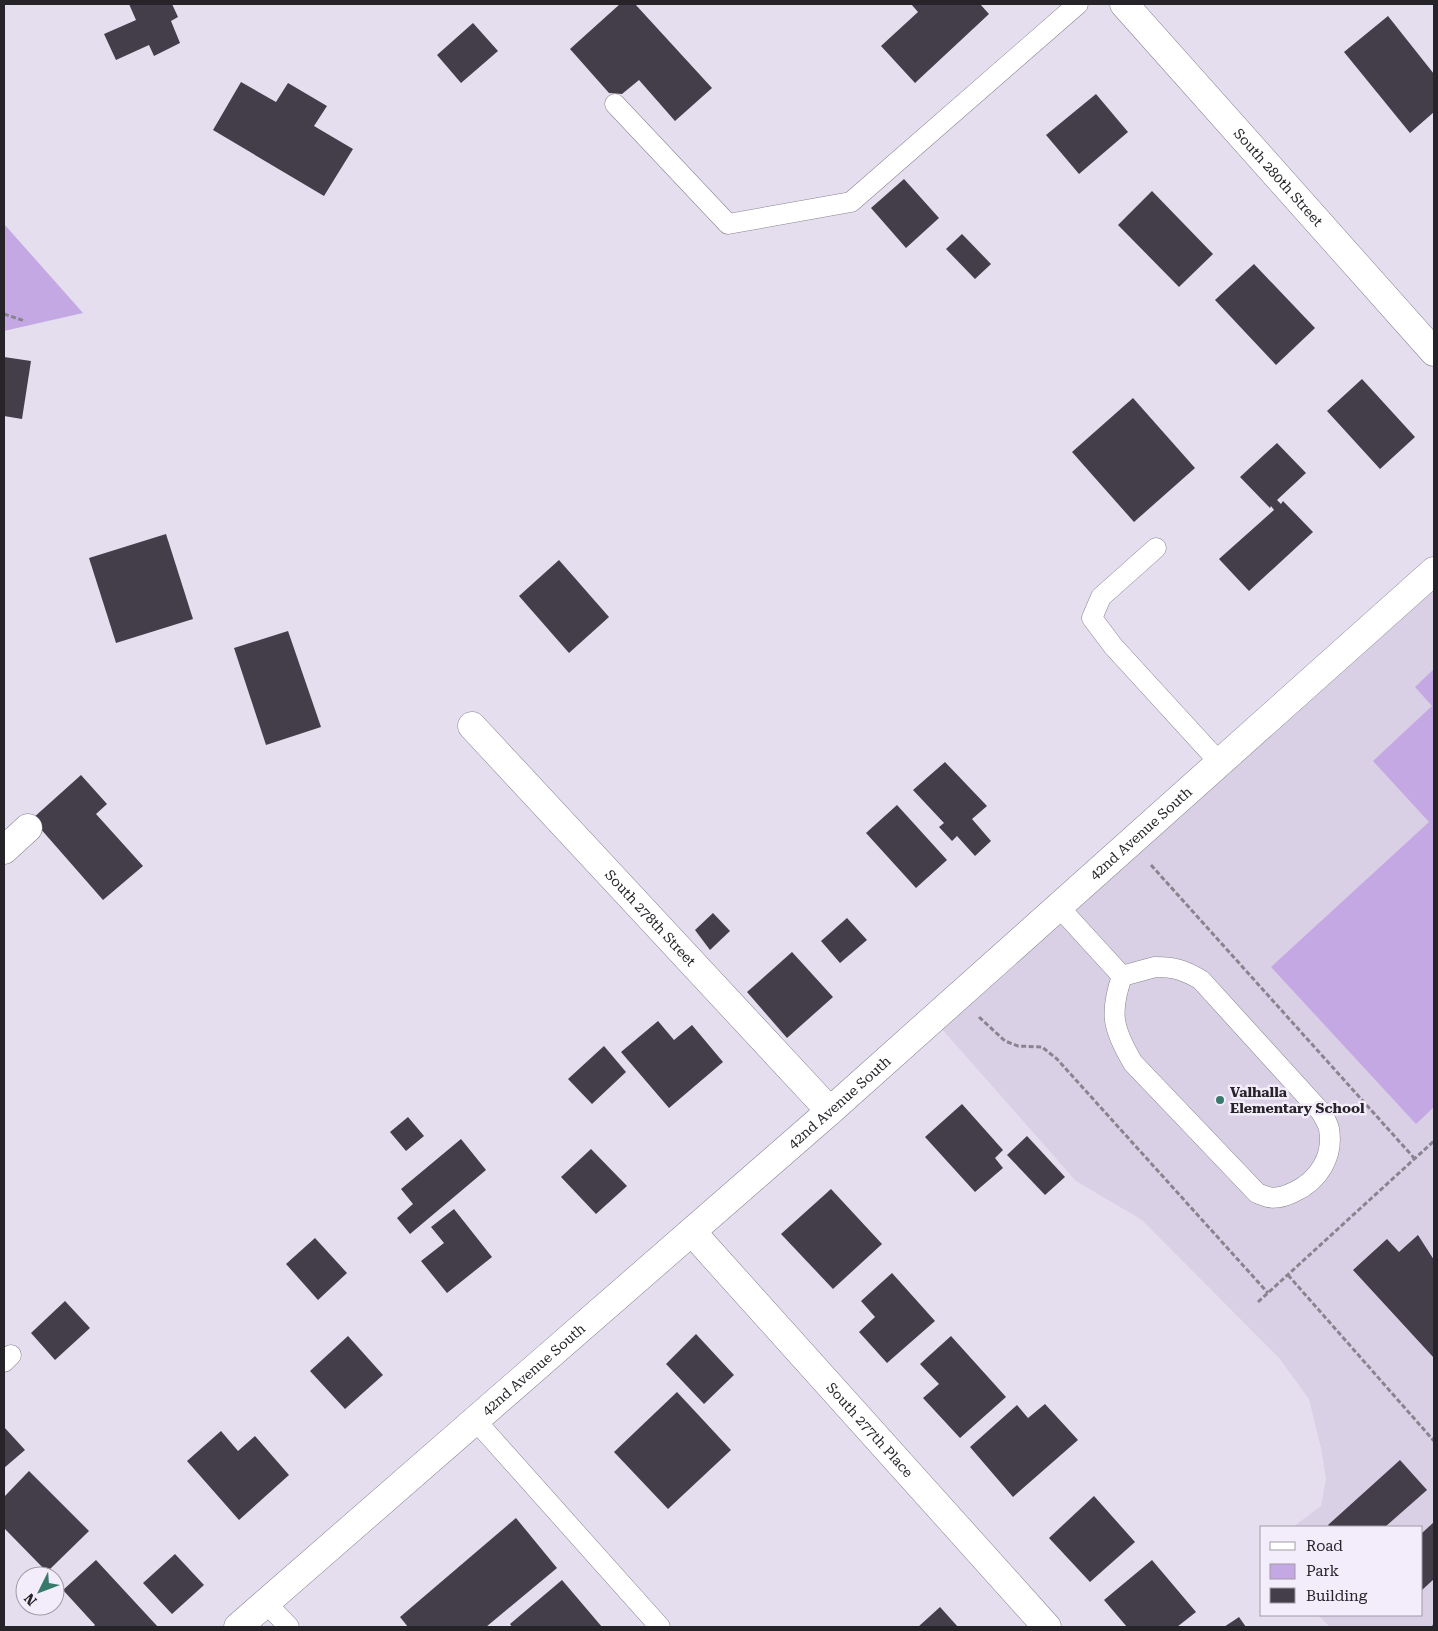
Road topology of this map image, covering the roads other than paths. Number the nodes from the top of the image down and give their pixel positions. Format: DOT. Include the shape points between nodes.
graph roads {
  1 [pos="1078,4"];
  2 [pos="1124,4"];
  3 [pos="615,104"];
  4 [pos="1434,352"];
  5 [pos="1156,548"];
  6 [pos="1434,571"];
  7 [pos="472,726"];
  8 [pos="1220,762"];
  9 [pos="28,828"];
  10 [pos="4,850"];
  11 [pos="1059,906"];
  12 [pos="1122,976"];
  13 [pos="830,1111"];
  14 [pos="692,1232"];
  15 [pos="476,1421"];
  16 [pos="266,1603"];
  17 [pos="238,1627"];
  18 [pos="289,1627"];
  19 [pos="660,1627"];
  20 [pos="1047,1627"];
  1 -- 3 [label="lane" via="850,202 728,224"];
  2 -- 4 [label="street, South 280th Street"];
  5 -- 8 [label="lane" via="1101,597 1092,618 1120,654"];
  6 -- 8 [label="street, 42nd Avenue South"];
  7 -- 13 [label="street, South 278th Street"];
  8 -- 11 [label="street, 42nd Avenue South"];
  9 -- 10 [label="street"];
  11 -- 12 [label="lane"];
  11 -- 13 [label="street, 42nd Avenue South"];
  12 -- 12 [label="lane" via="1114,1011 1116,1029 1133,1063 1257,1192 1269,1197 1286,1196 1314,1180 1323,1167 1328,1148 1329,1128 1321,1112 1201,980 1172,967 1155,967"];
  13 -- 14 [label="street, 42nd Avenue South"];
  14 -- 15 [label="street, 42nd Avenue South"];
  14 -- 20 [label="street, South 277th Place"];
  15 -- 16 [label="street, 42nd Avenue South"];
  15 -- 19 [label="lane"];
  16 -- 17 [label="street, 42nd Avenue South"];
  16 -- 18 [label="lane"];
}
